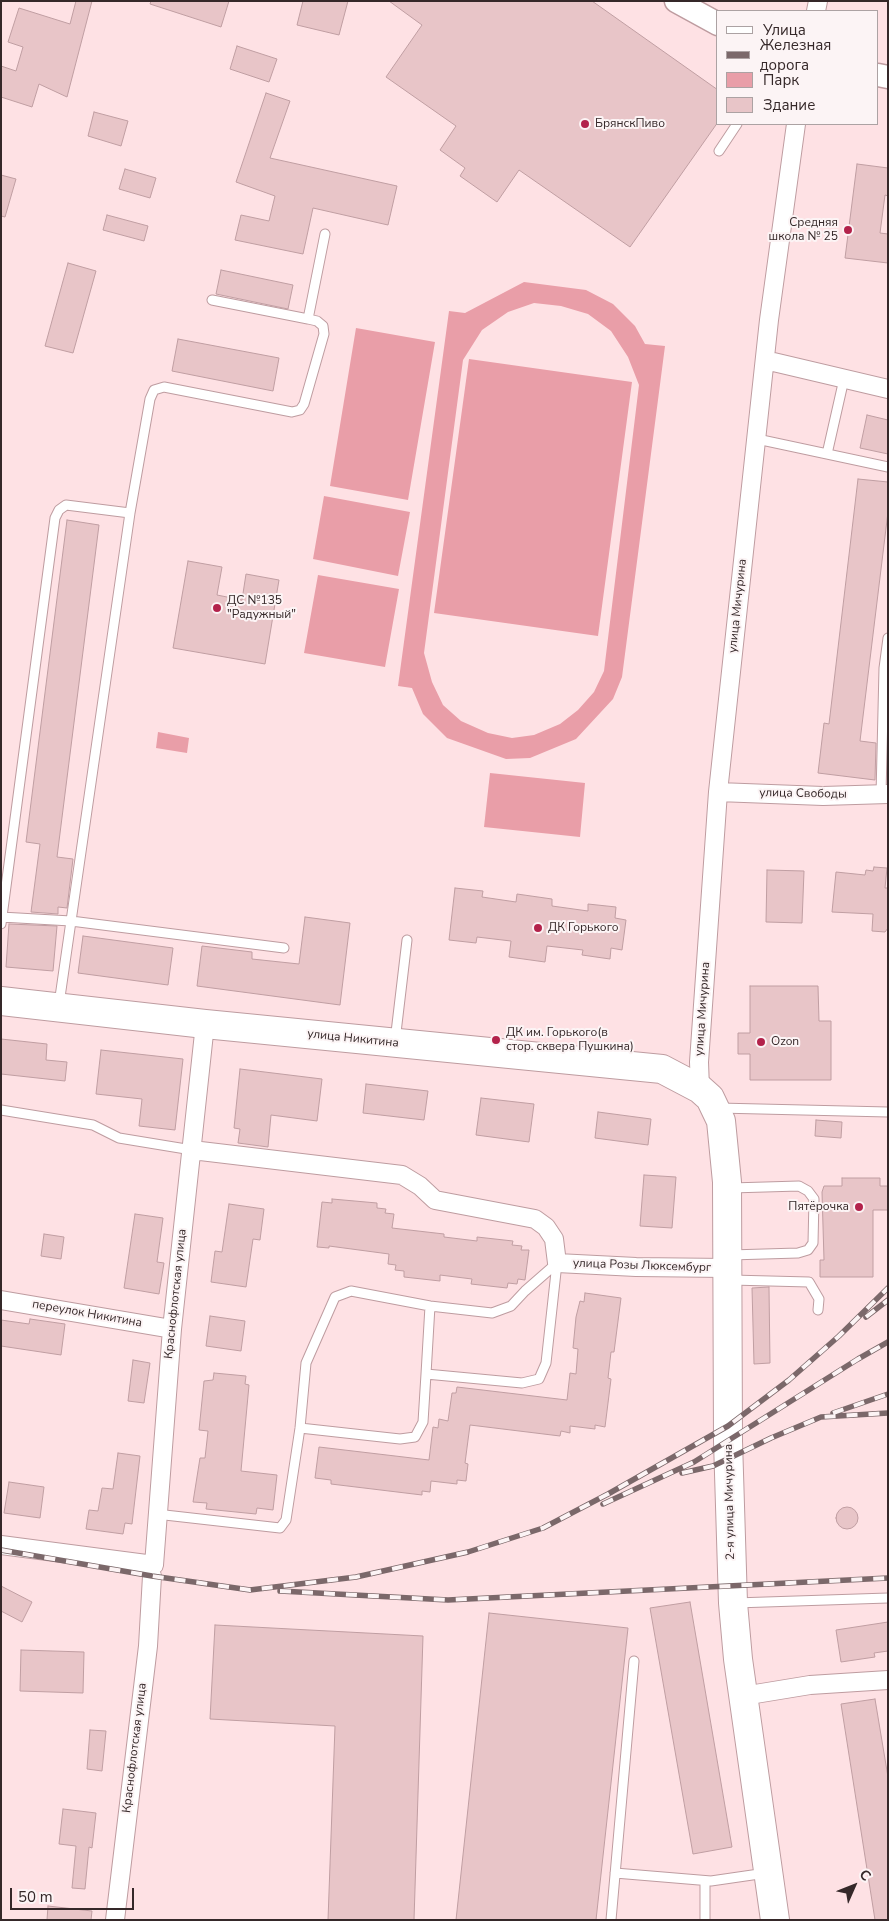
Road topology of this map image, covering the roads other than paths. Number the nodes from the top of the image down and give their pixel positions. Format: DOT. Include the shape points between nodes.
graph roads {
  1 [pos="676,1"];
  2 [pos="716,23"];
  3 [pos="735,125"];
  4 [pos="796,125"];
  5 [pos="719,151"];
  6 [pos="325,234"];
  7 [pos="212,300"];
  8 [pos="308,319"];
  9 [pos="765,360"];
  10 [pos="844,378"];
  11 [pos="888,389"];
  12 [pos="757,438"];
  13 [pos="828,454"];
  14 [pos="888,467"];
  15 [pos="130,513"];
  16 [pos="888,638"];
  17 [pos="885,724"];
  18 [pos="718,792"];
  19 [pos="884,794"];
  20 [pos="2,919"];
  21 [pos="71,921"];
  22 [pos="407,940"];
  23 [pos="284,948"];
  24 [pos="1,1001"];
  25 [pos="59,1006"];
  26 [pos="205,1024"];
  27 [pos="395,1044"];
  28 [pos="1,1110"];
  29 [pos="713,1110"];
  30 [pos="888,1112"];
  31 [pos="192,1150"];
  32 [pos="726,1188"];
  33 [pos="557,1263"];
  34 [pos="728,1268"];
  35 [pos="1,1300"];
  36 [pos="430,1306"];
  37 [pos="818,1310"];
  38 [pos="172,1328"];
  39 [pos="426,1374"];
  40 [pos="300,1428"];
  41 [pos="156,1514"];
  42 [pos="1,1545"];
  43 [pos="153,1570"];
  44 [pos="888,1598"];
  45 [pos="733,1603"];
  46 [pos="634,1661"];
  47 [pos="888,1680"];
  48 [pos="743,1696"];
  49 [pos="615,1873"];
  50 [pos="768,1873"];
  51 [pos="705,1881"];
  52 [pos="115,1920"];
  53 [pos="611,1920"];
  54 [pos="705,1920"];
  55 [pos="775,1920"];
  1 -- 2 [label="street"];
  3 -- 5 [label="lane"];
  4 -- 9 [label="street, улица Мичурина"];
  6 -- 8 [label="lane"];
  7 -- 8 [label="lane"];
  8 -- 15 [label="lane" via="317,321 324,334 300,410 292,412 164,387 154,390"];
  9 -- 10 [label="street"];
  9 -- 12 [label="street, улица Мичурина"];
  10 -- 11 [label="street"];
  10 -- 13 [label="lane"];
  12 -- 13 [label="lane"];
  12 -- 18 [label="street, улица Мичурина"];
  13 -- 14 [label="lane"];
  15 -- 20 [label="lane" via="66,505 55,518"];
  15 -- 21 [label="lane"];
  16 -- 17 [label="lane"];
  17 -- 19 [label="lane"];
  18 -- 19 [label="street, улица Свободы" via="823,796"];
  18 -- 29 [label="street, улица Мичурина" via="699,1062"];
  20 -- 21 [label="lane"];
  21 -- 23 [label="lane"];
  21 -- 25 [label="lane"];
  22 -- 27 [label="lane"];
  24 -- 25 [label="main road, улица Никитина"];
  25 -- 26 [label="main road, улица Никитина"];
  26 -- 27 [label="main road, улица Никитина"];
  26 -- 31 [label="street, Краснофлотская улица"];
  27 -- 29 [label="main road, улица Никитина" via="662,1069"];
  28 -- 31 [label="lane" via="94,1125 119,1138"];
  29 -- 30 [label="lane"];
  29 -- 32 [label="main road, 2-я улица Мичурина"];
  31 -- 33 [label="street" via="402,1176 435,1200 534,1219 546,1227 554,1239"];
  31 -- 38 [label="street, Краснофлотская улица"];
  32 -- 34 [label="main road, 2-я улица Мичурина"];
  32 -- 34 [label="lane" via="799,1186 814,1199 813,1243 808,1250"];
  33 -- 34 [label="street, улица Розы Люксембург"];
  33 -- 36 [label="lane" via="511,1306 492,1313"];
  33 -- 39 [label="lane" via="546,1363 539,1379 522,1382"];
  34 -- 37 [label="lane" via="809,1282 819,1299"];
  34 -- 45 [label="main road, 2-я улица Мичурина"];
  35 -- 38 [label="street, переулок Никитина"];
  36 -- 39 [label="lane"];
  36 -- 40 [label="lane" via="352,1291 335,1298 306,1363"];
  38 -- 41 [label="street, Краснофлотская улица"];
  39 -- 40 [label="lane" via="423,1422 415,1437"];
  40 -- 41 [label="lane" via="286,1520 280,1528"];
  41 -- 43 [label="street, Краснофлотская улица"];
  42 -- 43 [label="street"];
  43 -- 52 [label="street, Краснофлотская улица" via="148,1646"];
  44 -- 45 [label="lane"];
  45 -- 48 [label="main road, 2-я улица Мичурина"];
  46 -- 49 [label="lane"];
  47 -- 48 [label="street" via="810,1685"];
  48 -- 50 [label="main road, 2-я улица Мичурина"];
  49 -- 51 [label="lane"];
  49 -- 53 [label="lane"];
  50 -- 51 [label="lane"];
  50 -- 55 [label="main road, 2-я улица Мичурина"];
  51 -- 54 [label="lane"];
}
